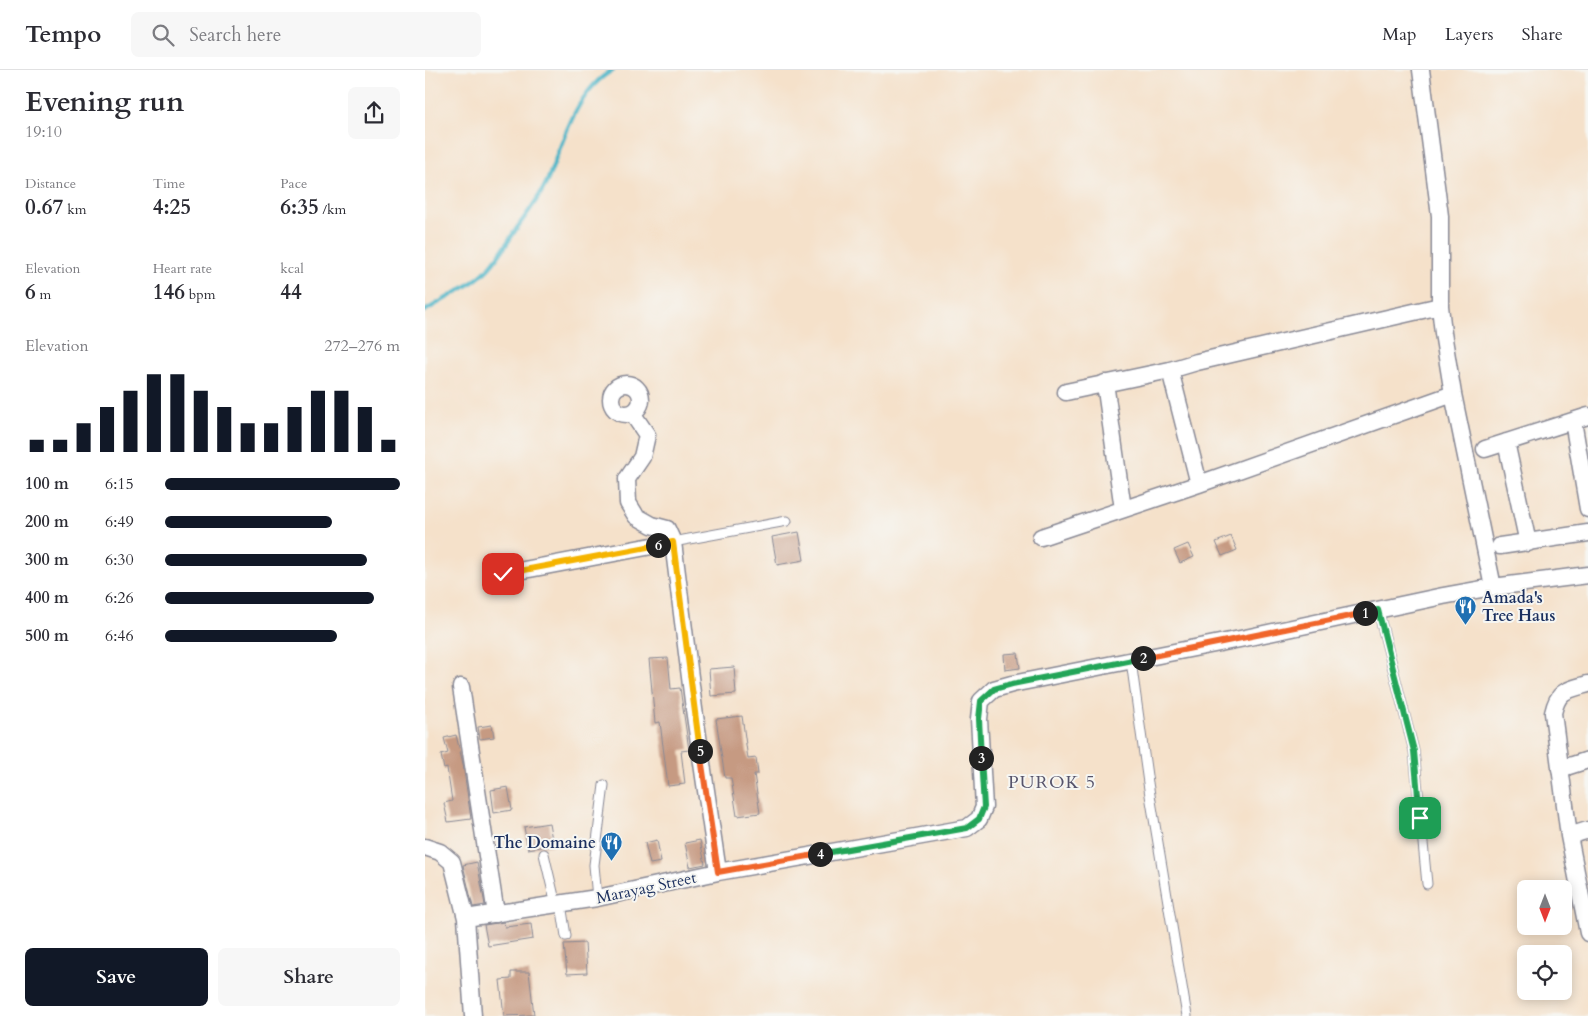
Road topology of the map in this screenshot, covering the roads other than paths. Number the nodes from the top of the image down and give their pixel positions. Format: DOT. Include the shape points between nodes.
graph roads {
  1 [pos="1421,70"];
  2 [pos="1440,306"];
  3 [pos="1170,370"];
  4 [pos="1105,383"];
  5 [pos="1066,392"];
  6 [pos="1453,394"];
  7 [pos="632,413"];
  8 [pos="1581,419"];
  9 [pos="1506,442"];
  10 [pos="1485,449"];
  11 [pos="1199,484"];
  12 [pos="1123,509"];
  13 [pos="1588,509"];
  14 [pos="787,521"];
  15 [pos="1588,533"];
  16 [pos="1041,537"];
  17 [pos="673,542"];
  18 [pos="1528,543"];
  19 [pos="1501,546"];
  20 [pos="503,574"];
  21 [pos="1588,575"];
  22 [pos="1493,587"];
  23 [pos="1378,610"];
  24 [pos="1131,660"];
  25 [pos="1588,684"];
  26 [pos="461,687"];
  27 [pos="1588,760"];
  28 [pos="1560,769"];
  29 [pos="604,784"];
  30 [pos="1588,830"];
  31 [pos="1569,836"];
  32 [pos="425,847"];
  33 [pos="544,854"];
  34 [pos="718,872"];
  35 [pos="1427,884"];
  36 [pos="597,898"];
  37 [pos="1585,898"];
  38 [pos="558,904"];
  39 [pos="496,914"];
  40 [pos="465,918"];
  41 [pos="1588,933"];
  42 [pos="566,936"];
  43 [pos="473,1016"];
  44 [pos="1187,1016"];
  1 -- 2 [label="street" via="1440,216"];
  2 -- 3 [label="street"];
  2 -- 6 [label="street"];
  3 -- 4 [label="street"];
  3 -- 11 [label="street"];
  4 -- 5 [label="street"];
  4 -- 12 [label="street"];
  6 -- 11 [label="street"];
  6 -- 22 [label="street"];
  7 -- 17 [label="street" via="647,435 642,457 627,479 628,503 636,516 667,529"];
  8 -- 9 [label="street"];
  8 -- 13 [label="street"];
  9 -- 10 [label="street"];
  9 -- 18 [label="street"];
  11 -- 12 [label="street"];
  12 -- 16 [label="street"];
  14 -- 17 [label="lane"];
  15 -- 18 [label="street"];
  17 -- 20 [label="street"];
  17 -- 34 [label="street"];
  18 -- 19 [label="street"];
  21 -- 22 [label="street, Marayag Street"];
  22 -- 23 [label="street, Marayag Street"];
  23 -- 24 [label="street, Marayag Street"];
  23 -- 35 [label="lane" via="1414,751"];
  24 -- 34 [label="street, Marayag Street" via="1012,684 994,689 981,701 979,719 984,807 979,819 967,828"];
  24 -- 44 [label="lane"];
  25 -- 28 [label="street" via="1567,690 1556,700 1553,713"];
  26 -- 39 [label="street"];
  27 -- 28 [label="street"];
  28 -- 31 [label="street"];
  29 -- 36 [label="lane" via="594,866"];
  30 -- 31 [label="street"];
  31 -- 37 [label="street"];
  32 -- 40 [label="street" via="440,852 452,862"];
  33 -- 38 [label="lane"];
  34 -- 36 [label="street, Marayag Street"];
  36 -- 38 [label="street, Marayag Street"];
  37 -- 41 [label="street"];
  38 -- 39 [label="street, Marayag Street"];
  38 -- 42 [label="lane"];
  39 -- 40 [label="street, Marayag Street"];
  40 -- 43 [label="street"];
}
